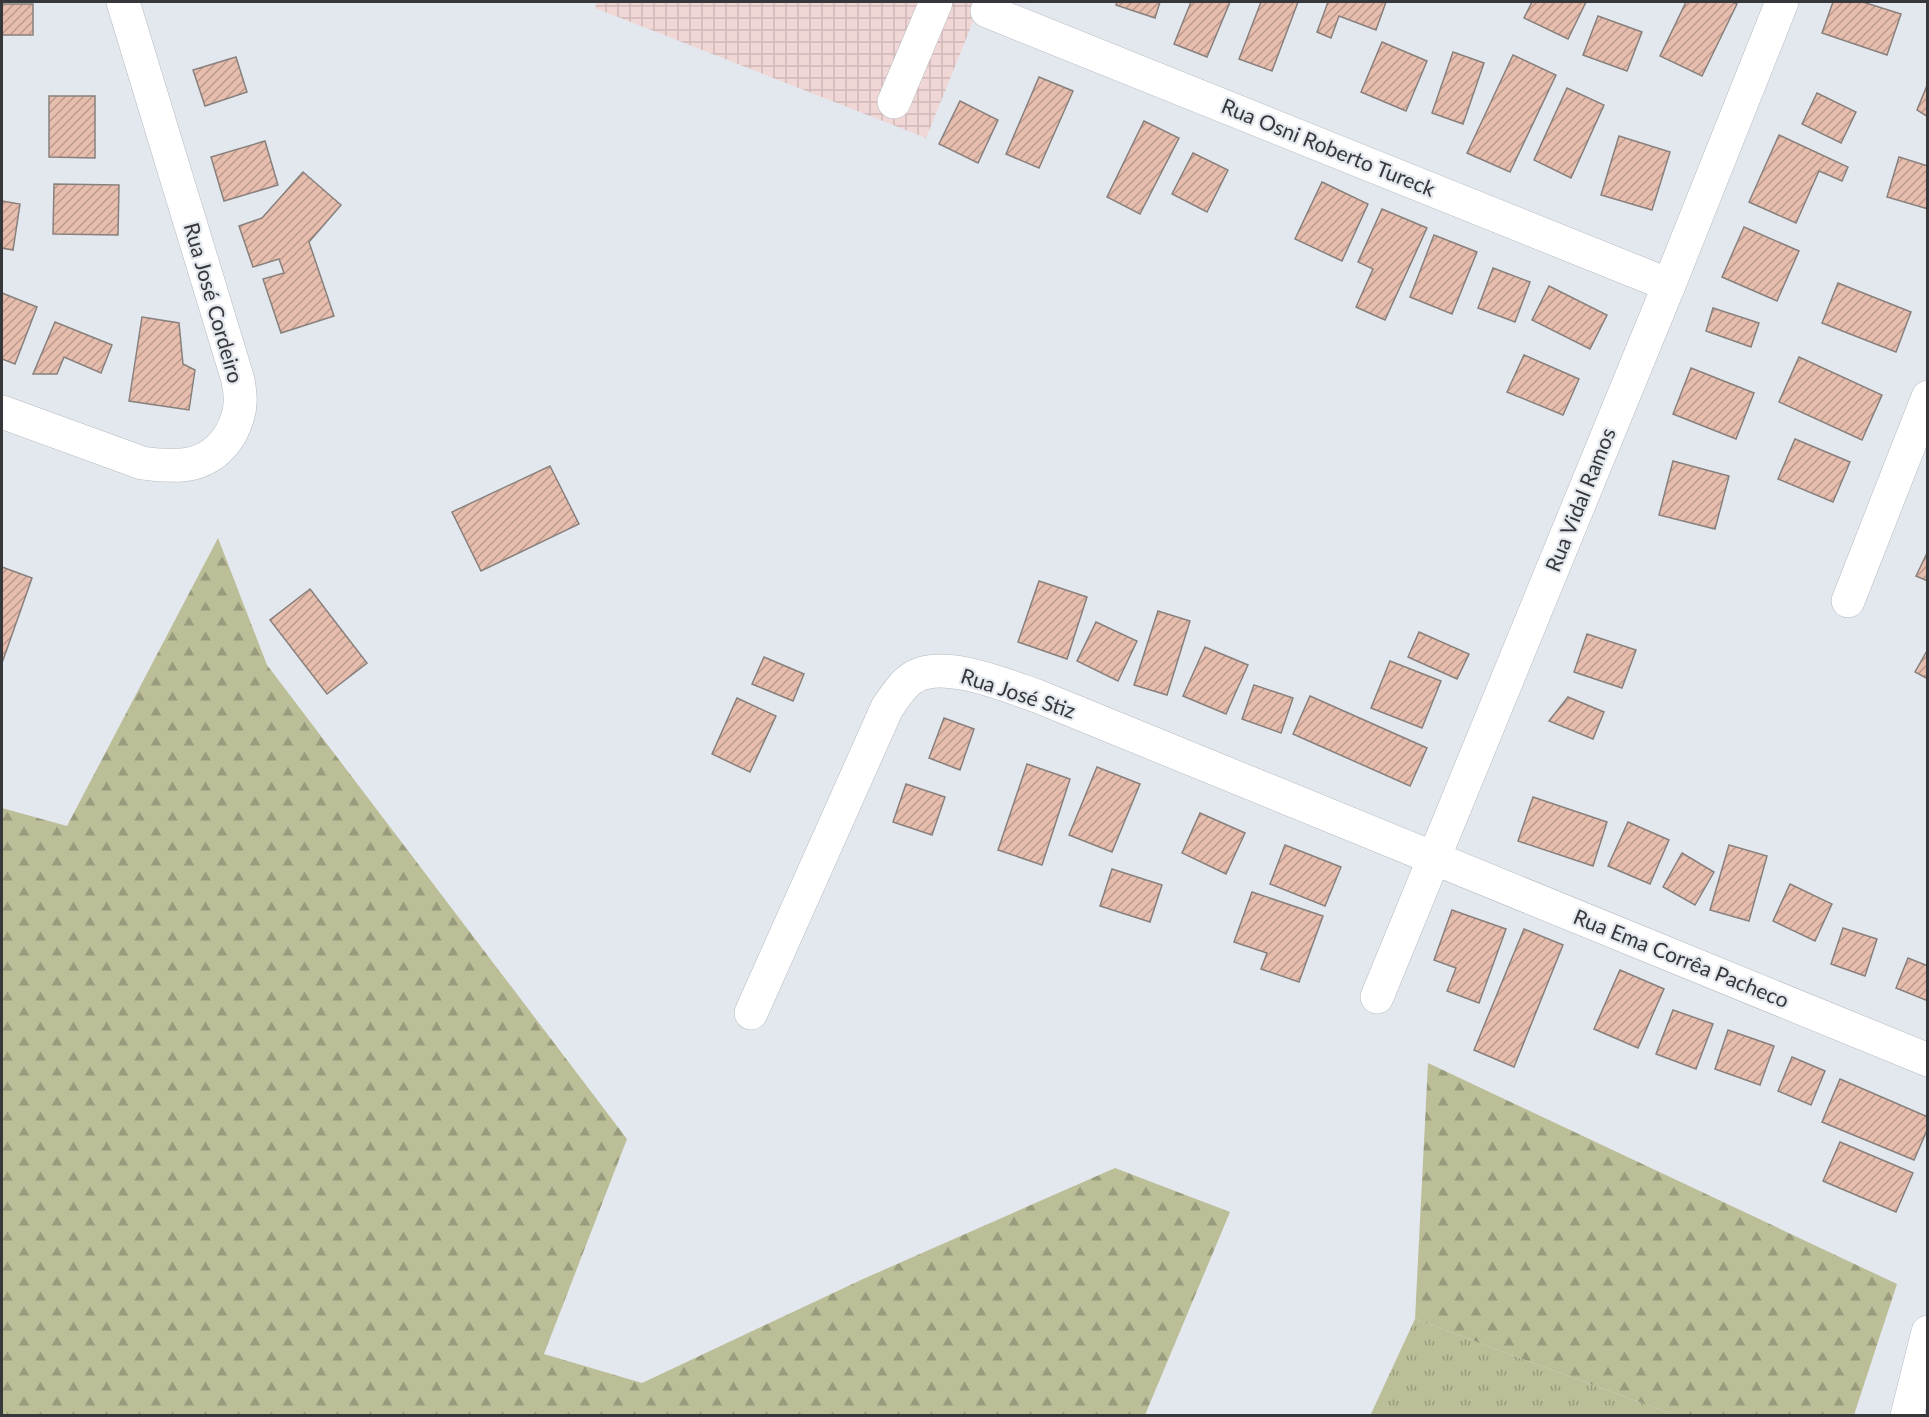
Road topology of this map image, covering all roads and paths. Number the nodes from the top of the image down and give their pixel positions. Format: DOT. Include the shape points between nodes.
graph roads {
  1 [pos="123,2"];
  2 [pos="936,2"];
  3 [pos="1782,2"];
  4 [pos="987,11"];
  5 [pos="894,102"];
  6 [pos="1669,285"];
  7 [pos="1928,397"];
  8 [pos="2,412"];
  9 [pos="1848,601"];
  10 [pos="1434,858"];
  11 [pos="1377,997"];
  12 [pos="751,1013"];
  13 [pos="1928,1060"];
  14 [pos="1928,1332"];
  15 [pos="1916,1401"];
  1 -- 8 [label="street, Rua José Cordeiro" via="238,380 241,405 224,446 189,465 166,467 142,463"];
  2 -- 5 [label="street"];
  3 -- 6 [label="street, Rua Vidal Ramos"];
  4 -- 6 [label="street, Rua Osni Roberto Tureck"];
  6 -- 10 [label="street, Rua Vidal Ramos"];
  7 -- 9 [label="street"];
  10 -- 11 [label="street, Rua Vidal Ramos"];
  10 -- 12 [label="street, Rua José Stiz" via="1037,696 960,673 935,671 915,676 887,708"];
  10 -- 13 [label="street, Rua Ema Corrêa Pacheco"];
  14 -- 15 [label="street"];
}
